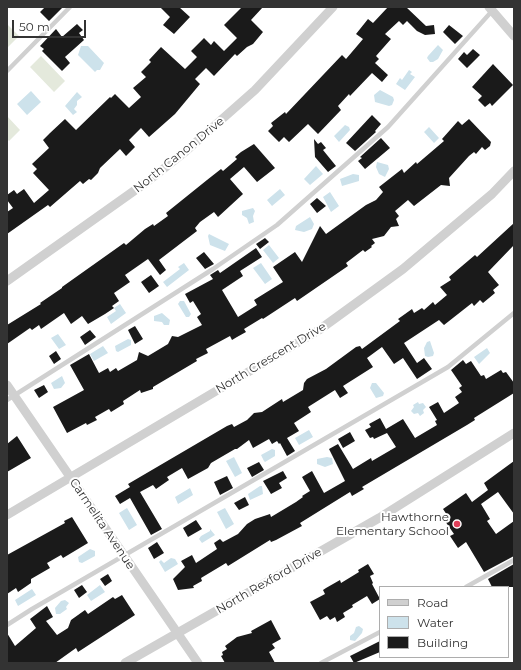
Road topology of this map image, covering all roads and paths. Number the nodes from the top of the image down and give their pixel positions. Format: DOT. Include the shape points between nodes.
graph roads {
  1 [pos="70,7"];
  2 [pos="332,7"];
  3 [pos="492,8"];
  4 [pos="514,36"];
  5 [pos="7,71"];
  6 [pos="514,171"];
  7 [pos="7,281"];
  8 [pos="514,313"];
  9 [pos="7,384"];
  10 [pos="11,398"];
  11 [pos="514,433"];
  12 [pos="70,477"];
  13 [pos="7,515"];
  14 [pos="124,556"];
  15 [pos="514,560"];
  16 [pos="468,586"];
  17 [pos="7,626"];
  18 [pos="379,633"];
  19 [pos="177,634"];
  20 [pos="124,663"];
  21 [pos="198,663"];
  22 [pos="321,663"];
  1 -- 5 [label="lane"];
  2 -- 7 [label="street, North Canon Drive" via="255,90 192,146 148,182"];
  3 -- 4 [label="street"];
  3 -- 10 [label="lane" via="388,127 277,225"];
  6 -- 12 [label="street, North Crescent Drive" via="492,194 403,269 319,330"];
  8 -- 14 [label="lane" via="448,367"];
  9 -- 10 [label="street, Carmelita Avenue"];
  10 -- 12 [label="street, Carmelita Avenue"];
  11 -- 19 [label="street, North Rexford Drive" via="378,518"];
  12 -- 13 [label="street, North Crescent Drive"];
  12 -- 14 [label="street, Carmelita Avenue"];
  14 -- 17 [label="lane"];
  14 -- 19 [label="street, Carmelita Avenue"];
  15 -- 16 [label="lane"];
  18 -- 22 [label="lane"];
  19 -- 20 [label="street, North Rexford Drive"];
  19 -- 21 [label="street, Carmelita Avenue"];
}
